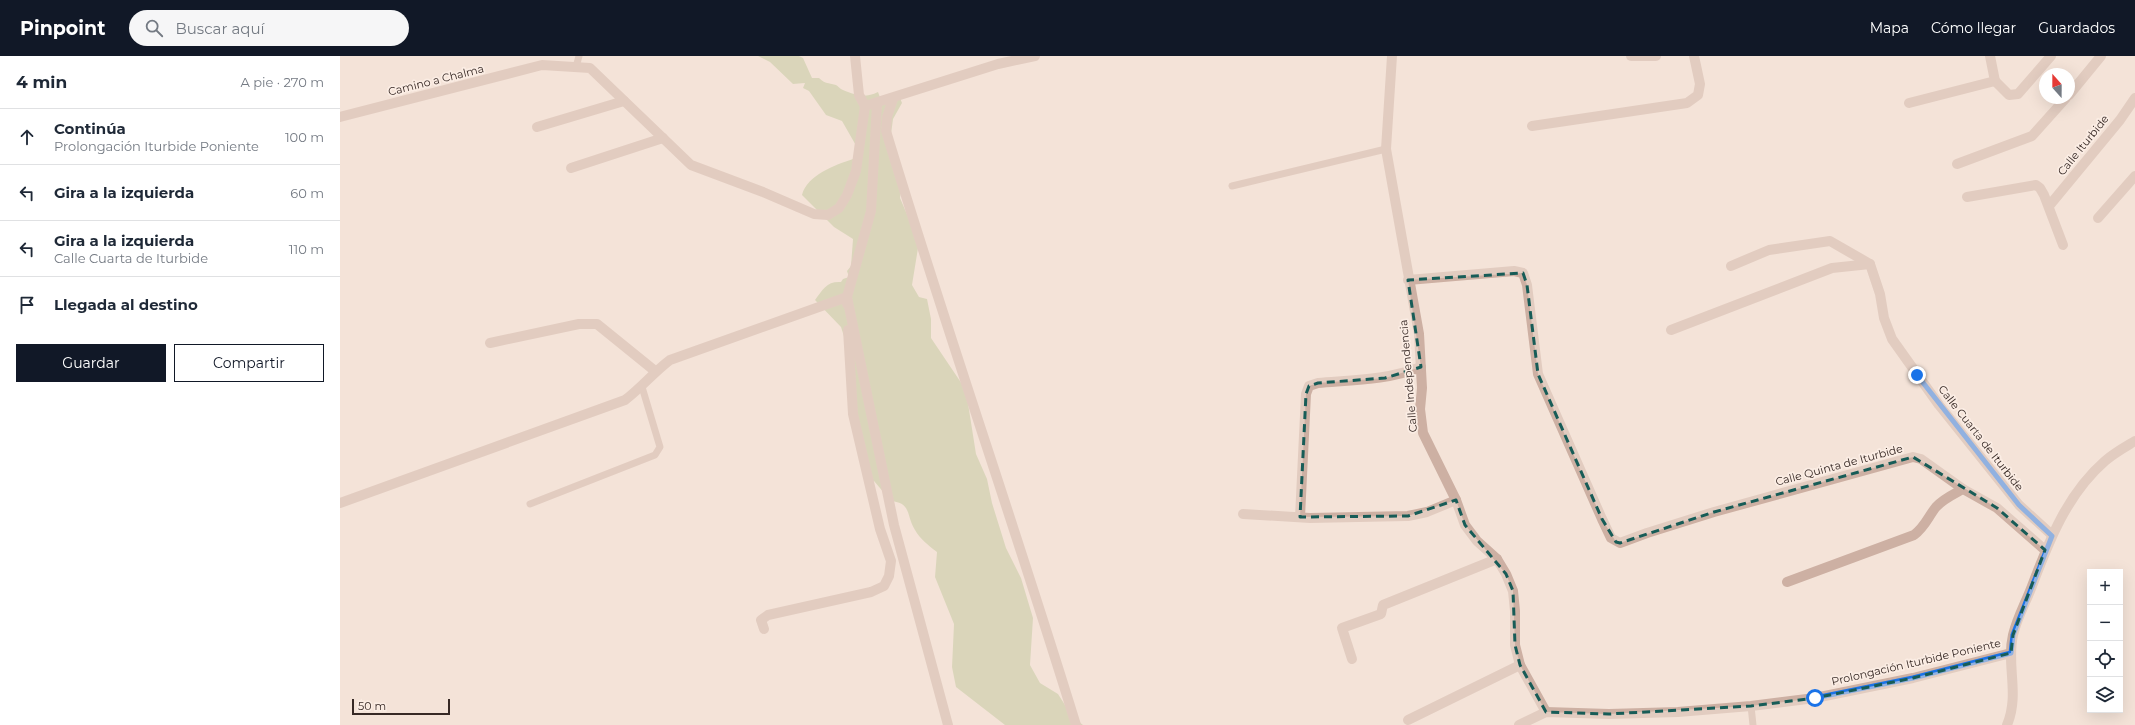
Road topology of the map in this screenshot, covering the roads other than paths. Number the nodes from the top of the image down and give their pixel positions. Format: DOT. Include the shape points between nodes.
graph roads {
  1 [pos="579,56"];
  2 [pos="854,56"];
  3 [pos="1035,56"];
  4 [pos="1392,56"];
  5 [pos="1630,56"];
  6 [pos="1656,56"];
  7 [pos="1694,56"];
  8 [pos="1990,56"];
  9 [pos="2051,56"];
  10 [pos="2101,56"];
  11 [pos="540,61"];
  12 [pos="576,67"];
  13 [pos="1994,80"];
  14 [pos="2075,88"];
  15 [pos="893,98"];
  16 [pos="2135,98"];
  17 [pos="624,101"];
  18 [pos="1909,103"];
  19 [pos="877,104"];
  20 [pos="2061,104"];
  21 [pos="865,106"];
  22 [pos="340,116"];
  23 [pos="1532,126"];
  24 [pos="537,127"];
  25 [pos="663,138"];
  26 [pos="1386,149"];
  27 [pos="1957,164"];
  28 [pos="571,168"];
  29 [pos="2135,176"];
  30 [pos="1232,186"];
  31 [pos="1967,197"];
  32 [pos="2049,206"];
  33 [pos="2098,218"];
  34 [pos="2063,245"];
  35 [pos="1870,264"];
  36 [pos="1731,266"];
  37 [pos="1408,280"];
  38 [pos="847,297"];
  39 [pos="1671,330"];
  40 [pos="490,343"];
  41 [pos="1421,367"];
  42 [pos="655,371"];
  43 [pos="642,387"];
  44 [pos="2135,441"];
  45 [pos="1963,488"];
  46 [pos="1456,500"];
  47 [pos="340,503"];
  48 [pos="530,504"];
  49 [pos="1243,514"];
  50 [pos="1300,517"];
  51 [pos="2052,536"];
  52 [pos="2045,550"];
  53 [pos="1497,559"];
  54 [pos="1787,582"];
  55 [pos="764,629"];
  56 [pos="2011,653"];
  57 [pos="1352,659"];
  58 [pos="1520,665"];
  59 [pos="1750,706"];
  60 [pos="1546,712"];
  61 [pos="1408,720"];
  62 [pos="948,725"];
  63 [pos="1076,725"];
  64 [pos="1519,725"];
  65 [pos="1753,725"];
  66 [pos="2007,725"];
  1 -- 12 [label="lane"];
  2 -- 21 [label="street" via="859,95"];
  3 -- 15 [label="street" via="998,64"];
  4 -- 26 [label="street, Calle Independencia"];
  5 -- 6 [label="street"];
  7 -- 23 [label="street" via="1700,84 1698,95 1687,103"];
  8 -- 13 [label="street"];
  9 -- 13 [label="street" via="2018,94 2009,95"];
  10 -- 14 [label="street"];
  11 -- 12 [label="street, Camino a Chalma"];
  11 -- 22 [label="street, Camino a Chalma"];
  12 -- 17 [label="street, Camino a Chalma" via="590,68"];
  13 -- 18 [label="street"];
  15 -- 19 [label="street"];
  15 -- 63 [label="street" via="886,131 929,272"];
  16 -- 32 [label="street, Calle Iturbide"];
  17 -- 24 [label="street"];
  17 -- 25 [label="street, Camino a Chalma"];
  19 -- 21 [label="street"];
  19 -- 38 [label="street" via="871,211"];
  20 -- 27 [label="street" via="2032,136"];
  21 -- 25 [label="street, Camino a Chalma" via="856,171 839,208 828,214 814,214 691,165"];
  25 -- 28 [label="street"];
  26 -- 30 [label="lane"];
  26 -- 37 [label="street, Calle Independencia"];
  29 -- 33 [label="street"];
  31 -- 32 [label="street" via="2036,186 2040,188"];
  32 -- 34 [label="street"];
  35 -- 36 [label="street" via="1830,241 1769,250"];
  35 -- 39 [label="street" via="1832,268"];
  35 -- 51 [label="street, Calle Cuarta de Iturbide" via="1892,339 1939,405 2019,505"];
  37 -- 41 [label="street, Calle Independencia"];
  37 -- 45 [label="street, Calle Quinta de Iturbide" via="1514,271 1523,273 1527,285 1538,374 1611,538 1620,544 1714,512 1913,457 1921,459"];
  38 -- 42 [label="street" via="670,360"];
  38 -- 55 [label="street" via="853,414 880,528 891,561 889,576 884,586 871,592 768,615 761,620"];
  38 -- 62 [label="street" via="894,525"];
  40 -- 42 [label="street" via="579,324 597,324"];
  41 -- 46 [label="street, Calle Independencia" via="1420,409 1423,433"];
  41 -- 50 [label="street" via="1405,374 1385,378 1318,383 1309,386 1306,394"];
  42 -- 43 [label="street"];
  43 -- 47 [label="street" via="625,400"];
  43 -- 48 [label="lane" via="660,447 655,455"];
  44 -- 51 [label="street" via="2104,461 2064,509"];
  45 -- 52 [label="street, Calle Quinta de Iturbide" via="1997,508"];
  45 -- 54 [label="street" via="1946,498 1936,508 1924,528 1914,535"];
  46 -- 50 [label="street" via="1427,512 1408,516"];
  46 -- 53 [label="street, Calle Independencia" via="1465,525 1477,541"];
  49 -- 50 [label="street"];
  51 -- 52 [label="street"];
  52 -- 56 [label="street" via="2013,635"];
  53 -- 57 [label="street" via="1383,605 1381,614 1342,628"];
  53 -- 58 [label="street, Calle Independencia" via="1512,591 1515,644"];
  56 -- 59 [label="street, Prolongación Iturbide Poniente" via="1913,678 1815,698"];
  56 -- 66 [label="street" via="2014,695"];
  58 -- 60 [label="street, Calle Independencia"];
  58 -- 61 [label="street"];
  59 -- 60 [label="street, Prolongación Iturbide Poniente" via="1617,714"];
  59 -- 65 [label="lane"];
  60 -- 64 [label="street, Prolongación Iturbide Poniente"];
}
